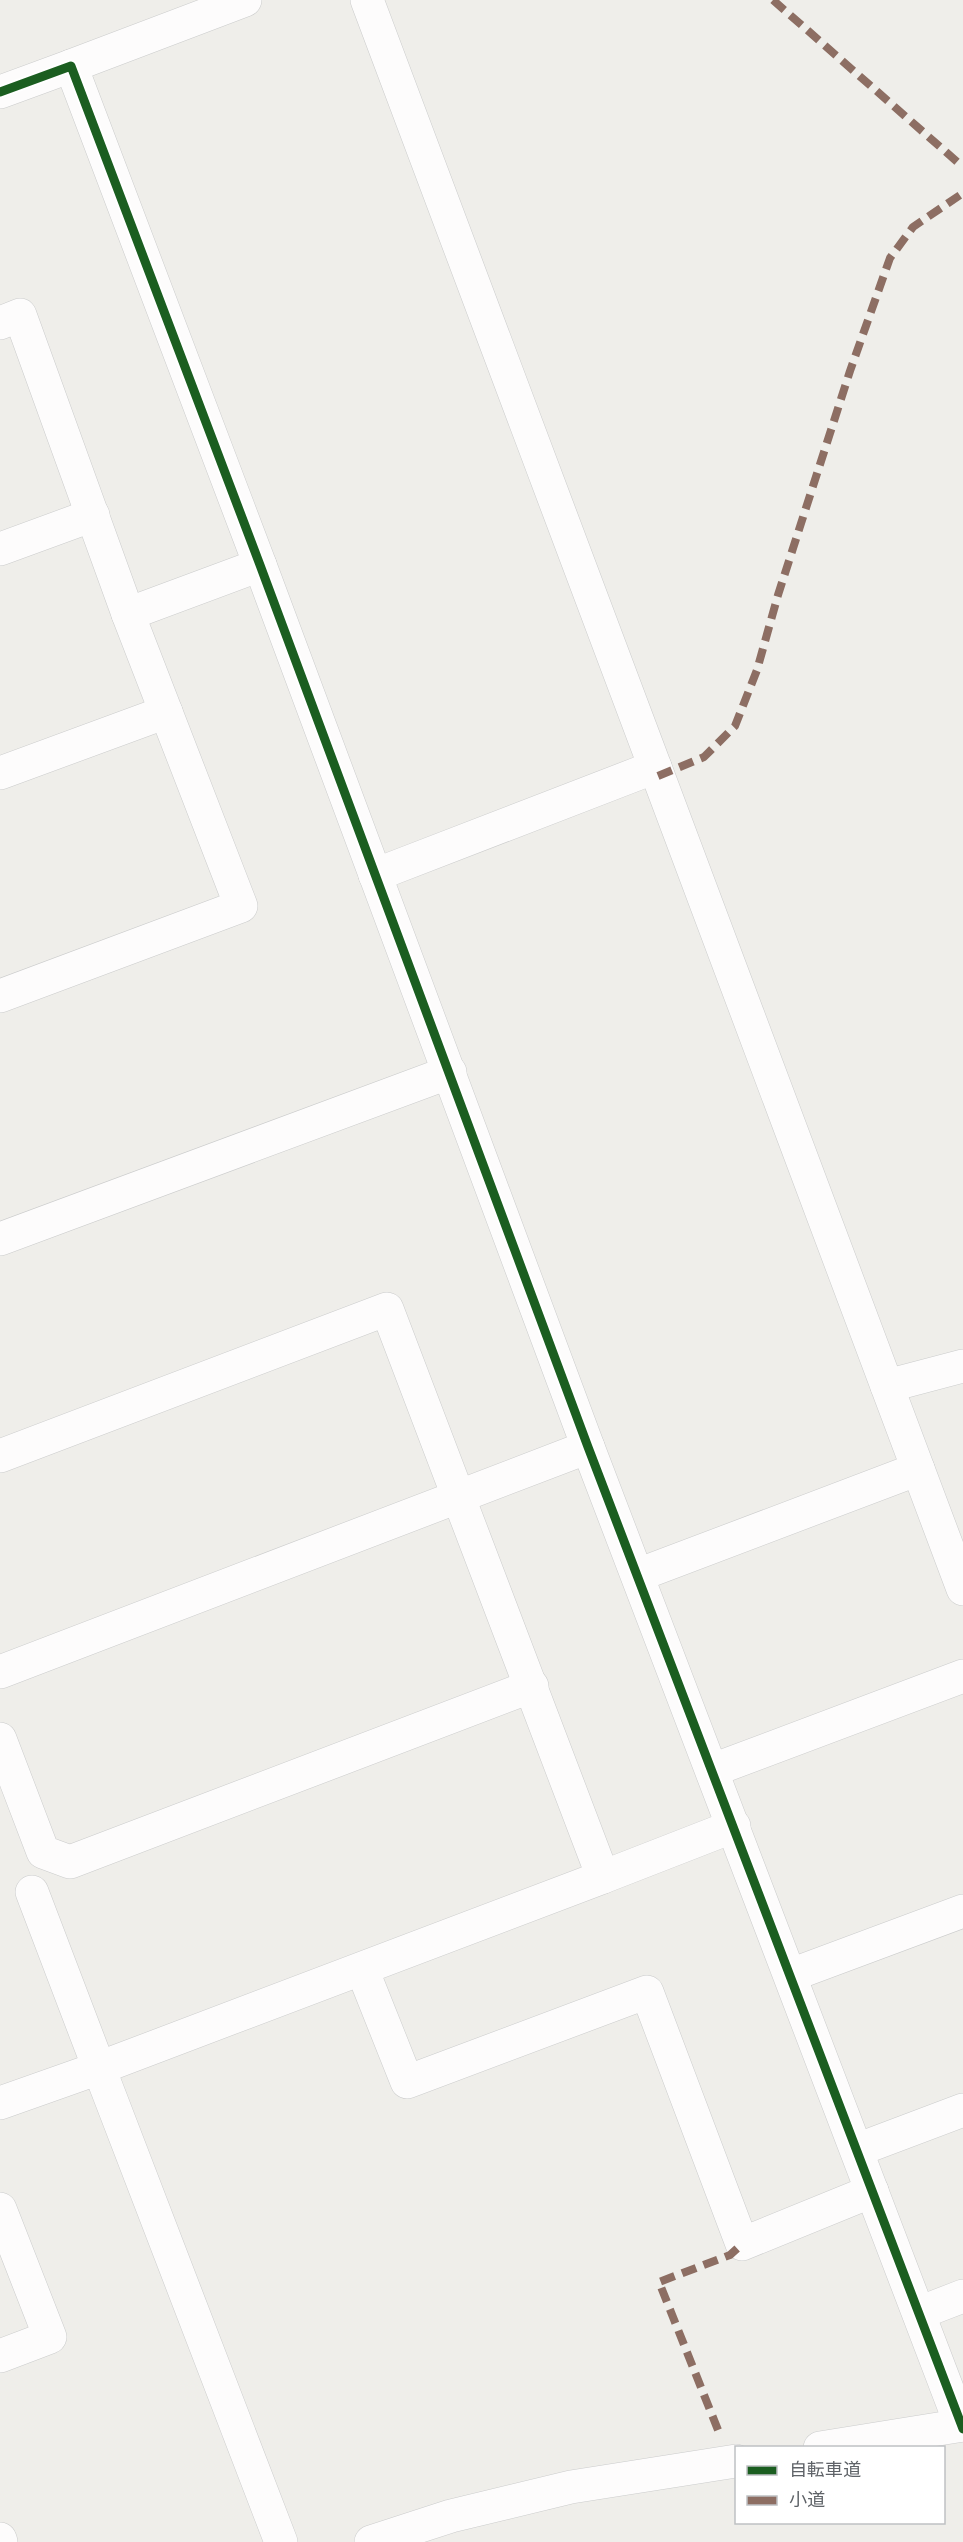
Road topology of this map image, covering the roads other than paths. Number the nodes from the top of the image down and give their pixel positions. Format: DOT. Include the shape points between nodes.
graph roads {
  1 [pos="245,0"];
  2 [pos="367,0"];
  3 [pos="71,66"];
  4 [pos="0,92"];
  5 [pos="0,322"];
  6 [pos="93,515"];
  7 [pos="0,549"];
  8 [pos="261,565"];
  9 [pos="128,614"];
  10 [pos="166,712"];
  11 [pos="655,767"];
  12 [pos="0,773"];
  13 [pos="375,875"];
  14 [pos="0,996"];
  15 [pos="450,1072"];
  16 [pos="0,1239"];
  17 [pos="963,1366"];
  18 [pos="887,1386"];
  19 [pos="588,1447"];
  20 [pos="0,1456"];
  21 [pos="918,1469"];
  22 [pos="460,1496"];
  23 [pos="954,1537"];
  24 [pos="638,1575"];
  25 [pos="963,1589"];
  26 [pos="0,1672"];
  27 [pos="963,1676"];
  28 [pos="532,1686"];
  29 [pos="0,1739"];
  30 [pos="713,1770"];
  31 [pos="734,1826"];
  32 [pos="603,1877"];
  33 [pos="32,1892"];
  34 [pos="963,1911"];
  35 [pos="362,1969"];
  36 [pos="791,1975"];
  37 [pos="99,2068"];
  38 [pos="0,2103"];
  39 [pos="963,2110"];
  40 [pos="857,2150"];
  41 [pos="872,2191"];
  42 [pos="0,2209"];
  43 [pos="963,2296"];
  44 [pos="919,2313"];
  45 [pos="0,2356"];
  46 [pos="962,2426"];
  47 [pos="833,2446"];
  48 [pos="735,2461"];
  49 [pos="280,2542"];
  50 [pos="372,2542"];
  1 -- 3 [label="street"];
  2 -- 11 [label="street"];
  3 -- 4 [label="street"];
  3 -- 8 [label="street"];
  5 -- 6 [label="street" via="20,315"];
  6 -- 7 [label="street"];
  6 -- 9 [label="street"];
  8 -- 9 [label="street"];
  8 -- 13 [label="street"];
  9 -- 10 [label="street"];
  10 -- 12 [label="street"];
  10 -- 14 [label="street" via="241,906"];
  11 -- 13 [label="street"];
  11 -- 18 [label="street"];
  13 -- 15 [label="street"];
  15 -- 16 [label="street"];
  15 -- 19 [label="street"];
  17 -- 18 [label="street"];
  18 -- 21 [label="street"];
  19 -- 22 [label="street"];
  19 -- 24 [label="street"];
  20 -- 22 [label="street" via="387,1309"];
  21 -- 23 [label="street"];
  21 -- 24 [label="street"];
  22 -- 26 [label="street"];
  22 -- 28 [label="street"];
  23 -- 25 [label="street"];
  24 -- 30 [label="street"];
  27 -- 30 [label="street"];
  28 -- 29 [label="street" via="70,1862 44,1852"];
  28 -- 32 [label="street"];
  30 -- 31 [label="street"];
  31 -- 32 [label="street"];
  31 -- 36 [label="street"];
  32 -- 35 [label="street"];
  33 -- 37 [label="street"];
  34 -- 36 [label="street"];
  35 -- 37 [label="street"];
  35 -- 41 [label="street" via="407,2082 647,1992 742,2244"];
  36 -- 40 [label="street"];
  37 -- 38 [label="street"];
  37 -- 49 [label="street"];
  39 -- 40 [label="street"];
  40 -- 41 [label="street"];
  41 -- 44 [label="street"];
  42 -- 45 [label="street" via="50,2337"];
  43 -- 44 [label="street"];
  44 -- 46 [label="street"];
  46 -- 47 [label="street"];
  48 -- 50 [label="street" via="571,2487 451,2516"];
}
